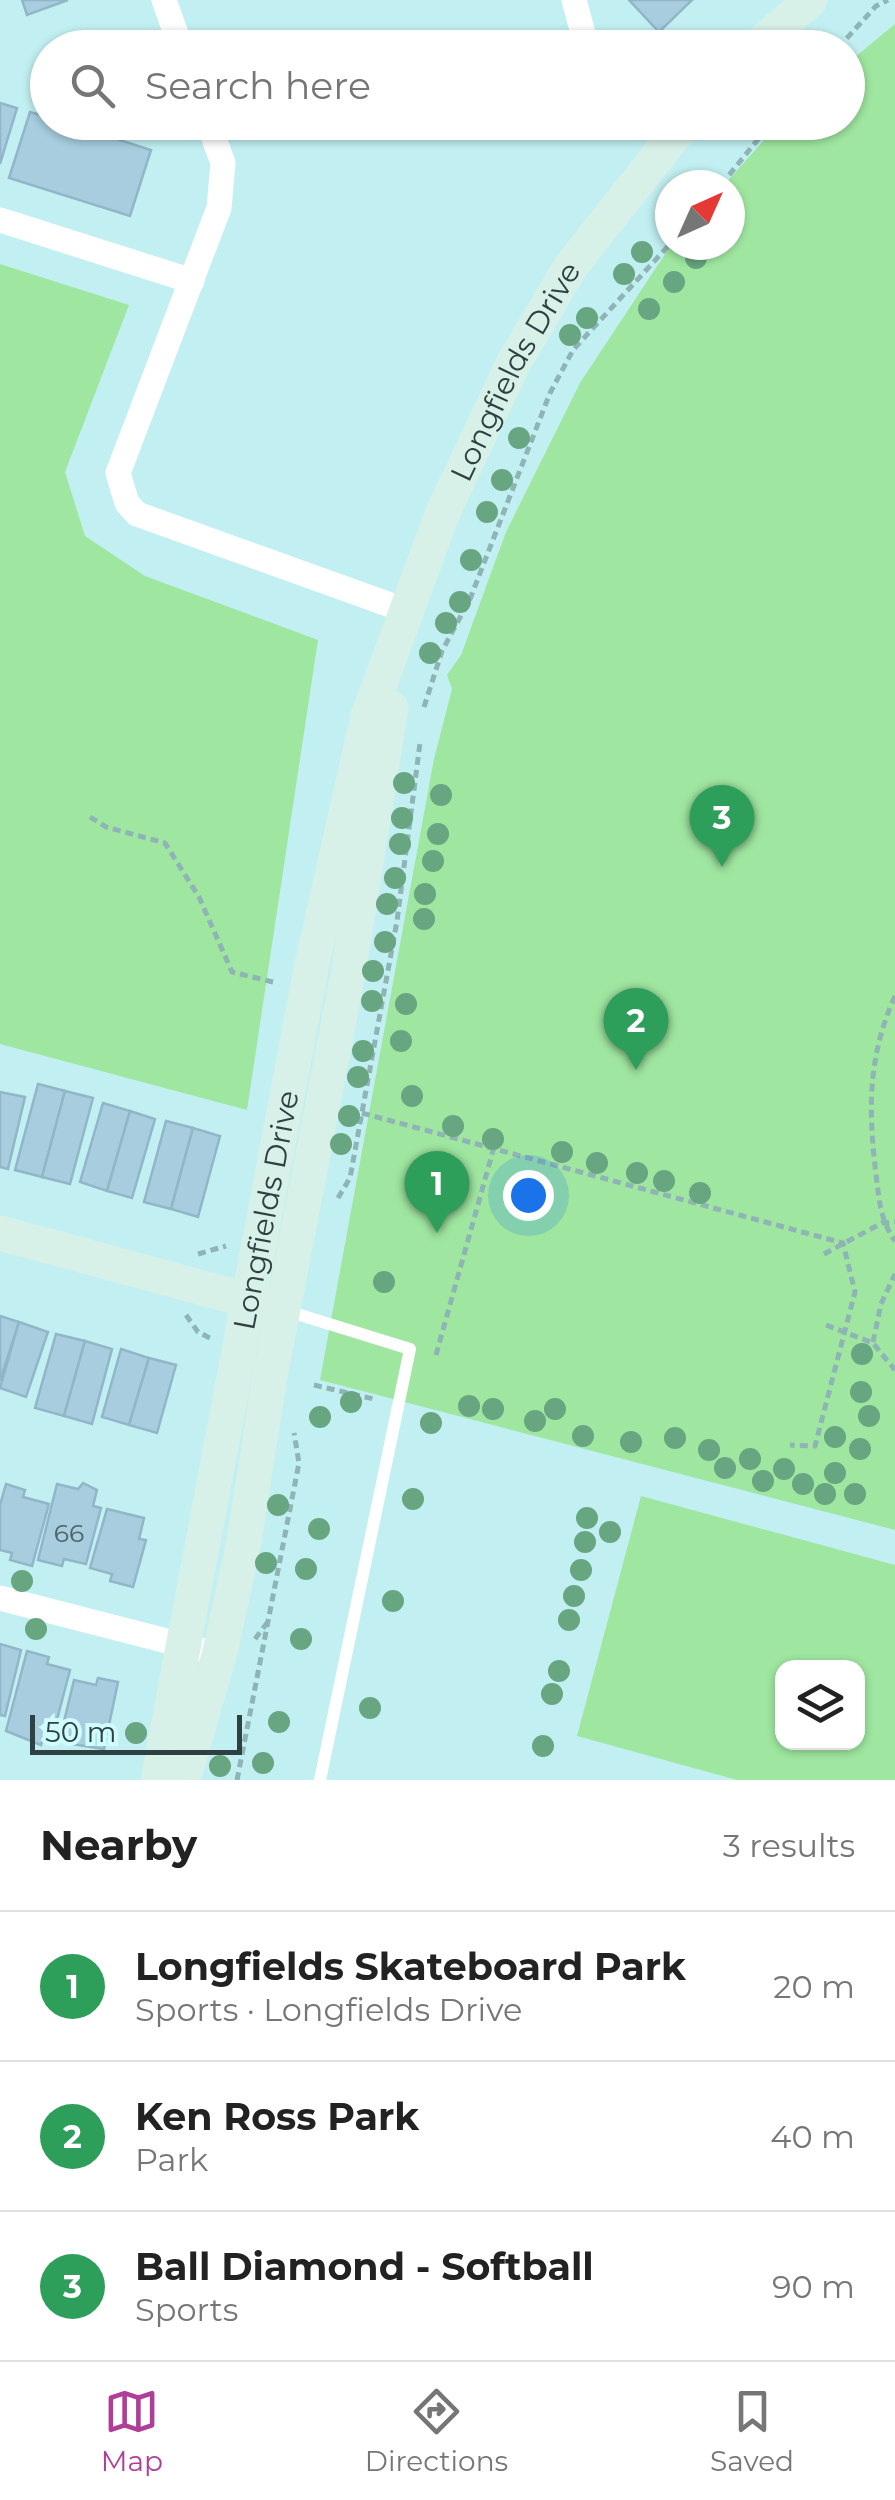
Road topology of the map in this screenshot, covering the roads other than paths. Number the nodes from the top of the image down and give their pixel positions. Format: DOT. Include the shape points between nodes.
graph roads {
  1 [pos="164,0"];
  2 [pos="574,0"];
  3 [pos="810,0"];
  4 [pos="174,30"];
  5 [pos="582,30"];
  6 [pos="776,30"];
  7 [pos="214,140"];
  8 [pos="662,140"];
  9 [pos="0,220"];
  10 [pos="192,281"];
  11 [pos="407,611"];
  12 [pos="0,1233"];
  13 [pos="266,1305"];
  14 [pos="0,1598"];
  15 [pos="183,1644"];
  16 [pos="219,1656"];
  17 [pos="158,1780"];
  18 [pos="183,1780"];
  19 [pos="320,1780"];
  1 -- 4 [label="street"];
  2 -- 5 [label="street"];
  3 -- 6 [label="street"];
  7 -- 10 [label="street" via="222,163 219,208"];
  8 -- 11 [label="street, Longfields Drive" via="538,319 462,467"];
  9 -- 10 [label="street"];
  10 -- 11 [label="street" via="118,472 126,503 138,514"];
  11 -- 13 [label="street, Longfields Drive" via="348,974"];
  12 -- 13 [label="street"];
  13 -- 15 [label="street, Longfields Drive"];
  13 -- 16 [label="street, Longfields Drive" via="243,1546"];
  13 -- 19 [label="lane" via="410,1348"];
  14 -- 15 [label="street"];
  15 -- 16 [label="street"];
  15 -- 17 [label="street, Longfields Drive"];
  16 -- 18 [label="street, Longfields Drive"];
}
